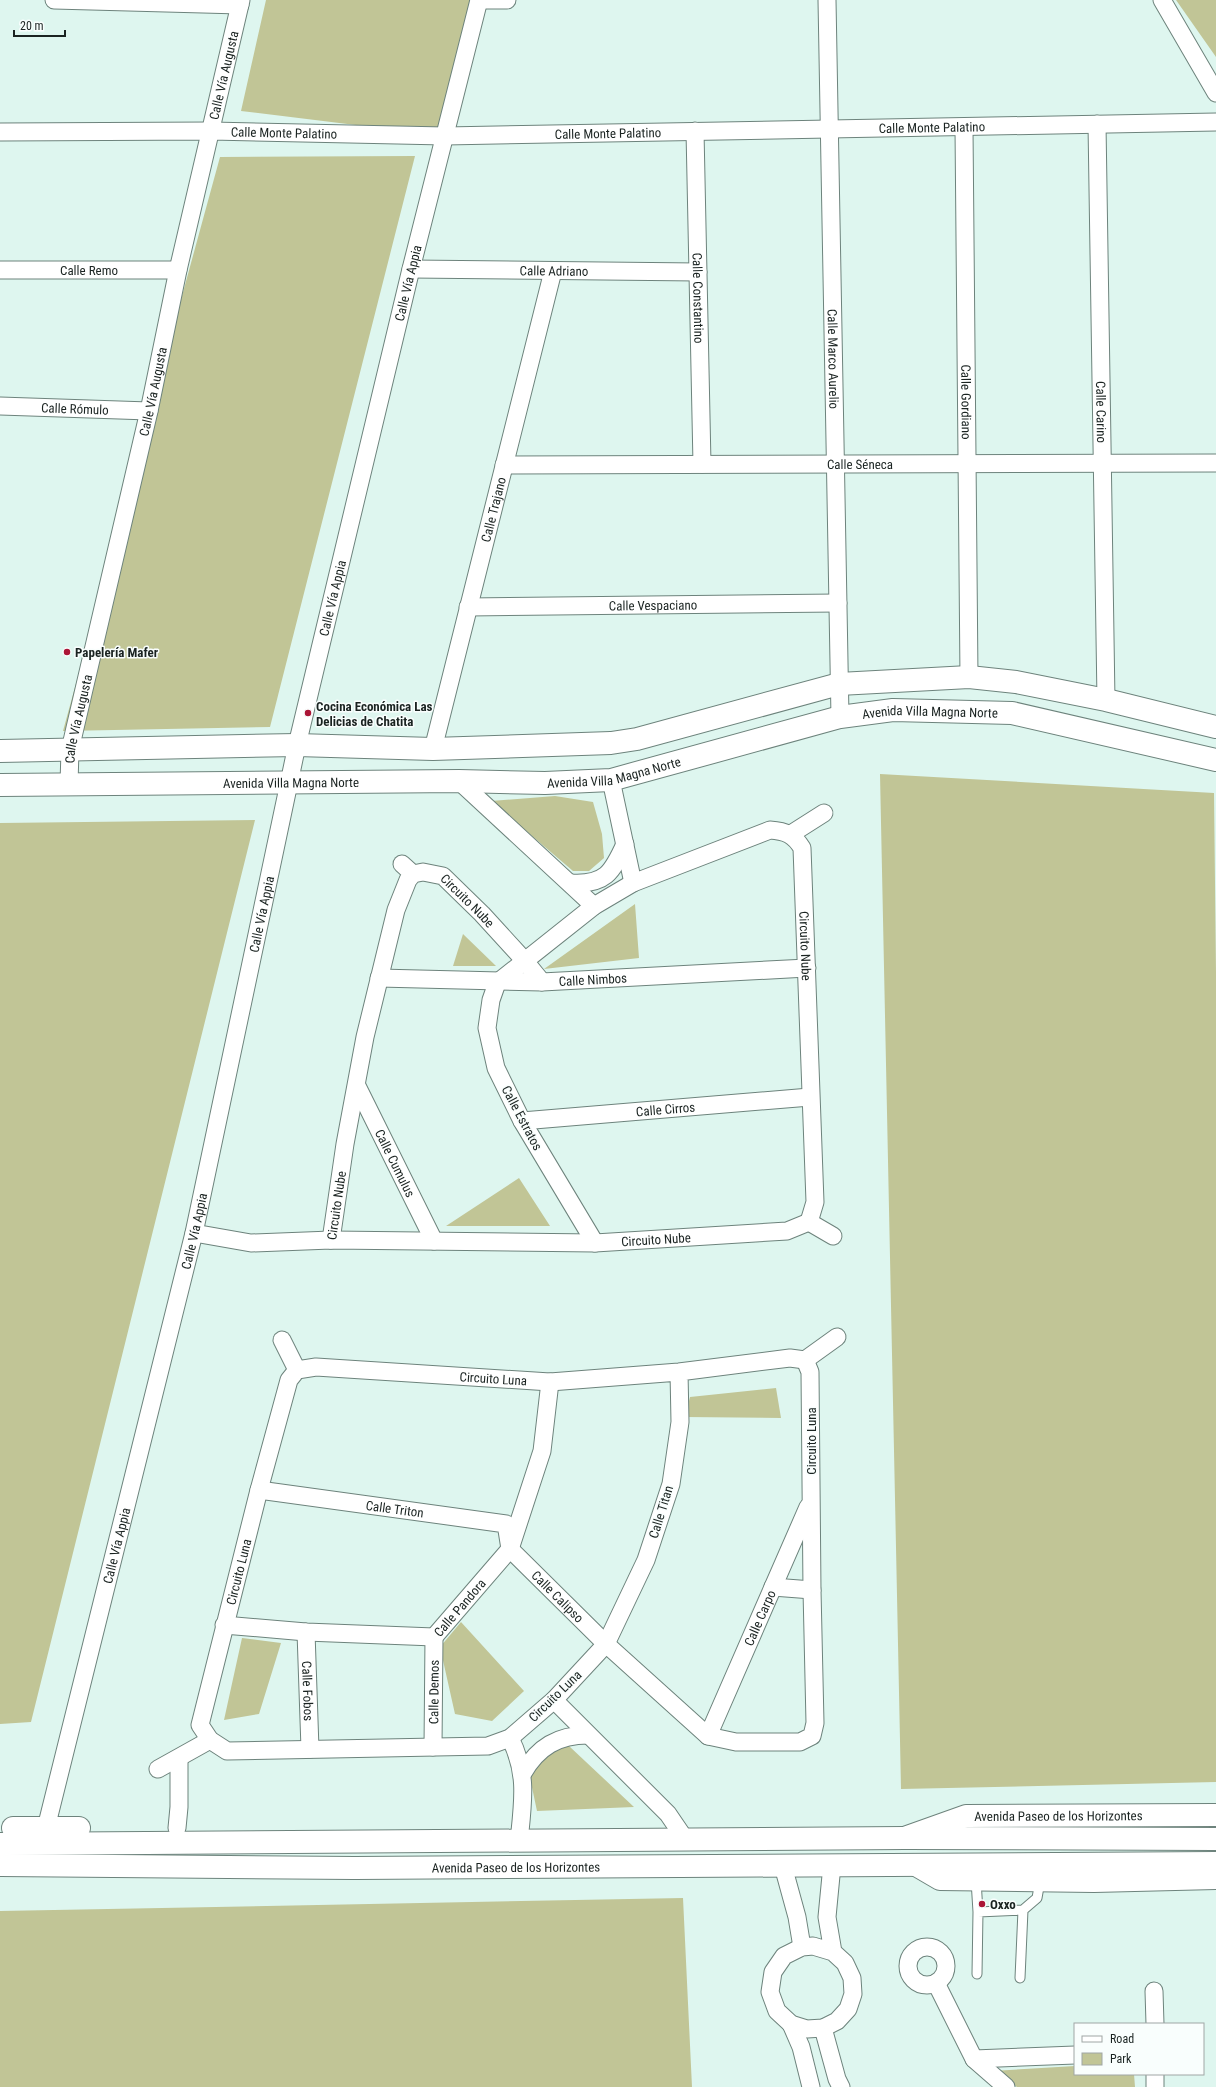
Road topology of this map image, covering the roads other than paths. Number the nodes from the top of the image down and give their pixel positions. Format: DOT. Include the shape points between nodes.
graph roads {
  1 [pos="54,0"];
  2 [pos="479,0"];
  3 [pos="507,0"];
  4 [pos="827,0"];
  5 [pos="1162,0"];
  6 [pos="241,3"];
  7 [pos="1216,93"];
  8 [pos="1216,122"];
  9 [pos="1097,124"];
  10 [pos="964,128"];
  11 [pos="830,130"];
  12 [pos="695,131"];
  13 [pos="0,132"];
  14 [pos="211,132"];
  15 [pos="445,136"];
  16 [pos="0,270"];
  17 [pos="178,270"];
  18 [pos="411,270"];
  19 [pos="553,271"];
  20 [pos="698,272"];
  21 [pos="0,406"];
  22 [pos="150,411"];
  23 [pos="967,463"];
  24 [pos="1102,463"];
  25 [pos="1216,463"];
  26 [pos="702,464"];
  27 [pos="836,464"];
  28 [pos="504,465"];
  29 [pos="838,603"];
  30 [pos="468,607"];
  31 [pos="969,677"];
  32 [pos="839,684"];
  33 [pos="1106,700"];
  34 [pos="840,717"];
  35 [pos="1216,727"];
  36 [pos="298,745"];
  37 [pos="433,749"];
  38 [pos="0,750"];
  39 [pos="70,750"];
  40 [pos="1216,760"];
  41 [pos="611,780"];
  42 [pos="289,781"];
  43 [pos="459,781"];
  44 [pos="69,784"];
  45 [pos="0,785"];
  46 [pos="824,813"];
  47 [pos="791,834"];
  48 [pos="625,844"];
  49 [pos="571,883"];
  50 [pos="633,883"];
  51 [pos="594,906"];
  52 [pos="524,960"];
  53 [pos="807,968"];
  54 [pos="379,978"];
  55 [pos="497,982"];
  56 [pos="542,982"];
  57 [pos="357,1086"];
  58 [pos="810,1097"];
  59 [pos="522,1121"];
  60 [pos="809,1222"];
  61 [pos="194,1233"];
  62 [pos="833,1236"];
  63 [pos="331,1240"];
  64 [pos="434,1241"];
  65 [pos="595,1243"];
  66 [pos="836,1337"];
  67 [pos="282,1340"];
  68 [pos="805,1360"];
  69 [pos="297,1370"];
  70 [pos="679,1372"];
  71 [pos="550,1382"];
  72 [pos="258,1490"];
  73 [pos="811,1500"];
  74 [pos="510,1549"];
  75 [pos="773,1587"];
  76 [pos="812,1590"];
  77 [pos="224,1625"];
  78 [pos="306,1632"];
  79 [pos="434,1637"];
  80 [pos="606,1644"];
  81 [pos="554,1700"];
  82 [pos="588,1735"];
  83 [pos="708,1736"];
  84 [pos="510,1738"];
  85 [pos="210,1740"];
  86 [pos="433,1747"];
  87 [pos="310,1749"];
  88 [pos="179,1758"];
  89 [pos="158,1769"];
  90 [pos="523,1773"];
  91 [pos="1216,1815"];
  92 [pos="0,1828"];
  93 [pos="46,1828"];
  94 [pos="176,1828"];
  95 [pos="905,1838"];
  96 [pos="685,1839"];
  97 [pos="1216,1839"];
  98 [pos="519,1841"];
  99 [pos="234,1843"];
  100 [pos="0,1844"];
  101 [pos="1216,1863"];
  102 [pos="0,1865"];
  103 [pos="832,1865"];
  104 [pos="916,1865"];
  105 [pos="228,1866"];
  106 [pos="783,1866"];
  107 [pos="0,1878"];
  108 [pos="1216,1878"];
  109 [pos="976,1880"];
  110 [pos="1040,1881"];
  111 [pos="1023,1910"];
  112 [pos="978,1912"];
  113 [pos="802,1947"];
  114 [pos="833,1952"];
  115 [pos="977,1974"];
  116 [pos="1020,1978"];
  117 [pos="936,1983"];
  118 [pos="1154,1991"];
  119 [pos="1155,2023"];
  120 [pos="791,2024"];
  121 [pos="822,2028"];
  122 [pos="1074,2055"];
  123 [pos="974,2059"];
  124 [pos="1155,2075"];
  125 [pos="811,2087"];
  126 [pos="841,2087"];
  127 [pos="1006,2087"];
  128 [pos="1155,2087"];
  1 -- 6 [label="street"];
  2 -- 3 [label="street"];
  2 -- 15 [label="street, Calle Vía Appia"];
  4 -- 11 [label="street, Calle Marco Aurelio"];
  5 -- 7 [label="street"];
  6 -- 14 [label="street, Calle Vía Augusta"];
  8 -- 9 [label="street, Calle Monte Palatino"];
  9 -- 10 [label="street, Calle Monte Palatino"];
  9 -- 24 [label="street, Calle Carino"];
  10 -- 11 [label="street, Calle Monte Palatino"];
  10 -- 23 [label="street, Calle Gordiano"];
  11 -- 12 [label="street, Calle Monte Palatino"];
  11 -- 27 [label="street, Calle Marco Aurelio"];
  12 -- 15 [label="street, Calle Monte Palatino"];
  12 -- 20 [label="street, Calle Constantino"];
  13 -- 14 [label="street, Calle Monte Palatino"];
  14 -- 15 [label="street, Calle Monte Palatino"];
  14 -- 17 [label="street, Calle Vía Augusta"];
  15 -- 18 [label="street, Calle Vía Appia"];
  16 -- 17 [label="street, Calle Remo"];
  17 -- 22 [label="street, Calle Vía Augusta"];
  18 -- 19 [label="street, Calle Adriano"];
  18 -- 36 [label="street, Calle Vía Appia"];
  19 -- 20 [label="street, Calle Adriano"];
  19 -- 28 [label="street, Calle Trajano"];
  20 -- 26 [label="street, Calle Constantino"];
  21 -- 22 [label="street, Calle Rómulo"];
  22 -- 39 [label="street, Calle Vía Augusta"];
  23 -- 24 [label="street, Calle Séneca"];
  23 -- 27 [label="street, Calle Séneca"];
  23 -- 31 [label="street, Calle Gordiano"];
  24 -- 25 [label="street, Calle Séneca"];
  24 -- 33 [label="street, Calle Carino"];
  26 -- 27 [label="street, Calle Séneca"];
  26 -- 28 [label="street, Calle Séneca"];
  27 -- 29 [label="street, Calle Marco Aurelio"];
  28 -- 30 [label="street, Calle Trajano"];
  29 -- 30 [label="street, Calle Vespaciano"];
  29 -- 32 [label="street, Calle Marco Aurelio"];
  30 -- 37 [label="street, Calle Trajano"];
  31 -- 32 [label="street"];
  31 -- 33 [label="street" via="1016,682"];
  32 -- 34 [label="street, Calle Marco Aurelio"];
  32 -- 37 [label="street" via="611,744"];
  33 -- 35 [label="street"];
  34 -- 40 [label="street, Avenida Villa Magna Norte" via="893,710 1012,713"];
  34 -- 41 [label="street, Avenida Villa Magna Norte"];
  36 -- 37 [label="street"];
  36 -- 39 [label="street"];
  36 -- 42 [label="street, Calle Vía Appia"];
  38 -- 39 [label="street"];
  39 -- 44 [label="street, Calle Vía Augusta"];
  41 -- 43 [label="street, Avenida Villa Magna Norte" via="545,783"];
  41 -- 48 [label="street"];
  42 -- 43 [label="street, Avenida Villa Magna Norte"];
  42 -- 44 [label="street, Avenida Villa Magna Norte"];
  42 -- 61 [label="street, Calle Vía Appia"];
  43 -- 49 [label="street"];
  44 -- 45 [label="street, Avenida Villa Magna Norte"];
  46 -- 47 [label="street"];
  47 -- 50 [label="street" via="781,830 770,830"];
  47 -- 53 [label="street, Circuito Nube" via="802,848"];
  48 -- 49 [label="street" via="615,866 605,877 588,883"];
  48 -- 50 [label="street"];
  49 -- 51 [label="street"];
  50 -- 51 [label="street"];
  51 -- 52 [label="street"];
  52 -- 54 [label="street, Circuito Nube" via="443,876 408,869"];
  52 -- 55 [label="street"];
  52 -- 56 [label="street, Circuito Nube"];
  53 -- 56 [label="street, Calle Nimbos"];
  53 -- 58 [label="street, Circuito Nube"];
  54 -- 55 [label="street, Calle Nimbos"];
  54 -- 57 [label="street, Circuito Nube"];
  55 -- 56 [label="street, Calle Nimbos"];
  55 -- 59 [label="street, Calle Estratos" via="488,1016 489,1041 496,1068"];
  57 -- 63 [label="street, Circuito Nube" via="345,1144"];
  57 -- 64 [label="street, Calle Cumulus"];
  58 -- 59 [label="street, Calle Cirros"];
  58 -- 60 [label="street, Circuito Nube" via="815,1202"];
  59 -- 65 [label="street, Calle Estratos"];
  60 -- 62 [label="street"];
  60 -- 65 [label="street, Circuito Nube" via="788,1231"];
  61 -- 63 [label="street" via="251,1243"];
  61 -- 93 [label="street, Calle Vía Appia"];
  63 -- 64 [label="street, Circuito Nube"];
  64 -- 65 [label="street, Circuito Nube"];
  66 -- 68 [label="street"];
  67 -- 69 [label="street"];
  68 -- 70 [label="street, Circuito Luna" via="790,1358"];
  68 -- 73 [label="street, Circuito Luna" via="810,1372"];
  69 -- 71 [label="street, Circuito Luna" via="316,1367"];
  69 -- 72 [label="street, Circuito Luna" via="289,1380"];
  70 -- 71 [label="street, Circuito Luna"];
  70 -- 80 [label="street, Calle Titan" via="680,1422 671,1484 646,1560"];
  71 -- 74 [label="street, Calle Pandora" via="542,1452"];
  72 -- 74 [label="street, Calle Triton" via="506,1524"];
  72 -- 77 [label="street, Circuito Luna"];
  73 -- 75 [label="street, Calle Carpo"];
  73 -- 76 [label="street, Circuito Luna"];
  74 -- 79 [label="street, Calle Pandora"];
  74 -- 80 [label="street, Calle Calipso"];
  75 -- 76 [label="street"];
  75 -- 83 [label="street, Calle Carpo"];
  76 -- 83 [label="street, Circuito Luna" via="816,1723 812,1736 800,1742 736,1742"];
  77 -- 78 [label="street, Calle Pandora"];
  77 -- 85 [label="street, Circuito Luna" via="200,1725"];
  78 -- 79 [label="street, Calle Pandora"];
  78 -- 87 [label="street, Calle Fobos"];
  79 -- 86 [label="street, Calle Demos"];
  80 -- 81 [label="street, Circuito Luna"];
  80 -- 83 [label="street, Circuito Luna"];
  81 -- 82 [label="street"];
  81 -- 84 [label="street, Circuito Luna"];
  82 -- 90 [label="street" via="574,1735 549,1743 539,1751"];
  82 -- 96 [label="street" via="668,1814"];
  84 -- 86 [label="street, Circuito Luna" via="488,1746"];
  84 -- 90 [label="street"];
  85 -- 87 [label="street, Circuito Luna" via="227,1752"];
  85 -- 88 [label="street"];
  86 -- 87 [label="street, Circuito Luna"];
  88 -- 89 [label="street"];
  88 -- 94 [label="street"];
  90 -- 98 [label="street" via="524,1793"];
  91 -- 95 [label="street, Avenida Paseo de los Horizontes" via="966,1816"];
  92 -- 93 [label="street"];
  93 -- 94 [label="street"];
  94 -- 99 [label="street"];
  95 -- 96 [label="street, Avenida Paseo de los Horizontes"];
  95 -- 97 [label="street, Avenida Paseo de los Horizontes"];
  96 -- 98 [label="street, Avenida Paseo de los Horizontes"];
  98 -- 99 [label="street, Avenida Paseo de los Horizontes"];
  99 -- 100 [label="street"];
  101 -- 104 [label="street, Avenida Paseo de los Horizontes"];
  102 -- 105 [label="street, Avenida Paseo de los Horizontes"];
  103 -- 104 [label="street, Avenida Paseo de los Horizontes"];
  103 -- 106 [label="street, Avenida Paseo de los Horizontes"];
  103 -- 114 [label="street" via="828,1917"];
  104 -- 109 [label="street" via="940,1879"];
  105 -- 106 [label="street, Avenida Paseo de los Horizontes"];
  105 -- 107 [label="street" via="168,1878"];
  106 -- 113 [label="street"];
  108 -- 110 [label="street"];
  109 -- 110 [label="street"];
  109 -- 112 [label="lane"];
  110 -- 111 [label="lane" via="1037,1898"];
  111 -- 112 [label="lane"];
  111 -- 116 [label="lane"];
  112 -- 115 [label="lane"];
  113 -- 114 [label="street" via="813,1946"];
  113 -- 120 [label="street" via="784,1956 773,1972 770,1992 777,2010"];
  114 -- 121 [label="street" via="845,1963 850,1973 853,1994 848,2009 837,2021"];
  117 -- 123 [label="street"];
  118 -- 119 [label="street"];
  120 -- 121 [label="street" via="807,2029"];
  120 -- 125 [label="street" via="801,2047"];
  121 -- 126 [label="street"];
  122 -- 123 [label="street"];
  123 -- 127 [label="street"];
  124 -- 128 [label="street"];
}
